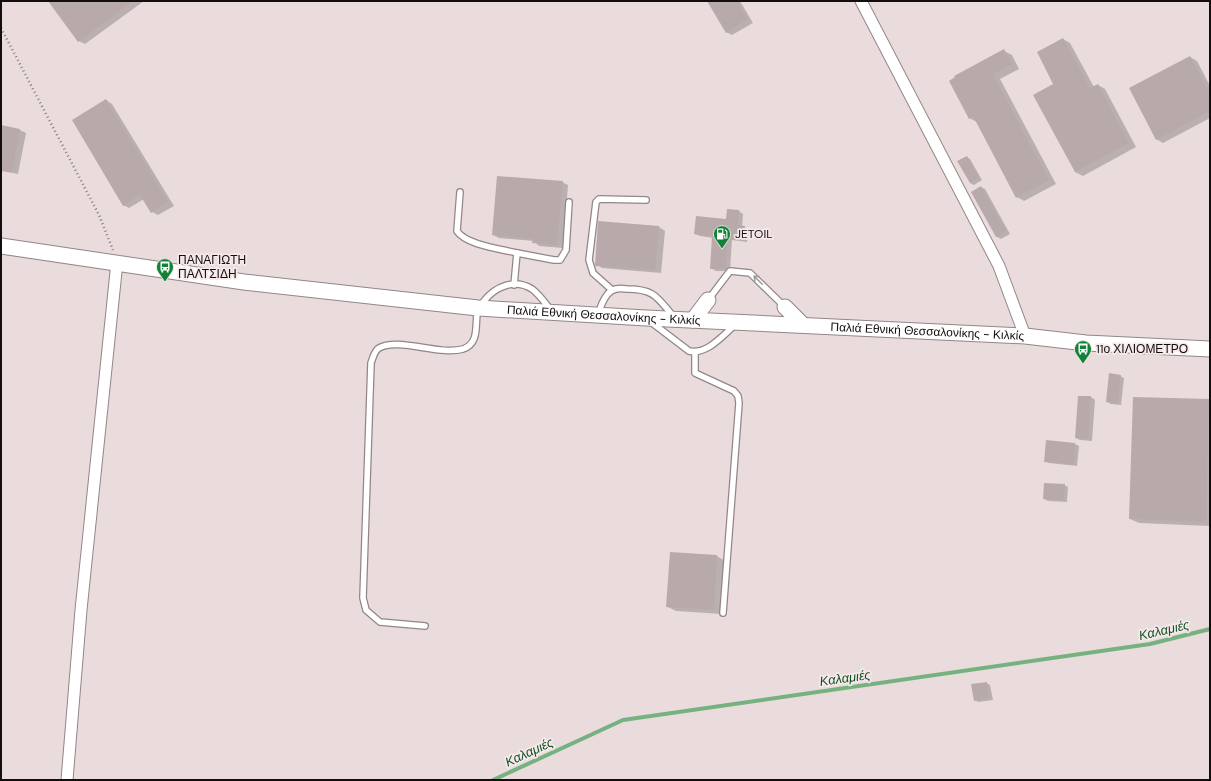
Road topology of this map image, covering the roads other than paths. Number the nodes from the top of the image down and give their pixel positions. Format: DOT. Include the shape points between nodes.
graph roads {
  1 [pos="860,1"];
  2 [pos="460,192"];
  3 [pos="646,200"];
  4 [pos="570,202"];
  5 [pos="1,246"];
  6 [pos="518,253"];
  7 [pos="117,262"];
  8 [pos="514,285"];
  9 [pos="612,290"];
  10 [pos="708,300"];
  11 [pos="785,307"];
  12 [pos="478,308"];
  13 [pos="553,312"];
  14 [pos="598,315"];
  15 [pos="646,318"];
  16 [pos="676,319"];
  17 [pos="693,320"];
  18 [pos="739,322"];
  19 [pos="803,325"];
  20 [pos="1025,336"];
  21 [pos="1210,349"];
  22 [pos="695,353"];
  23 [pos="723,613"];
  24 [pos="425,626"];
  25 [pos="67,780"];
  1 -- 20 [label="street" via="999,266"];
  2 -- 6 [label="lane" via="457,231 460,235 470,241"];
  3 -- 9 [label="lane" via="599,199 596,202 589,260 593,273"];
  4 -- 6 [label="lane" via="566,250 560,260"];
  5 -- 7 [label="main road, Παλιά Εθνική Θεσσαλονίκης - Κιλκίς"];
  6 -- 8 [label="lane"];
  7 -- 12 [label="main road, Παλιά Εθνική Θεσσαλονίκης - Κιλκίς" via="244,282"];
  7 -- 25 [label="street" via="80,610"];
  8 -- 12 [label="lane" via="504,285 496,289"];
  8 -- 13 [label="lane" via="532,289"];
  9 -- 14 [label="lane" via="606,296"];
  9 -- 16 [label="lane" via="642,289 650,292"];
  11 -- 10 [label="lane, one-way" via="750,273 730,271"];
  10 -- 17 [label="main road"];
  11 -- 19 [label="main road"];
  12 -- 13 [label="main road, Παλιά Εθνική Θεσσαλονίκης - Κιλκίς"];
  12 -- 24 [label="lane" via="476,334 471,344 465,348 453,351 385,346 378,348 374,353 371,364 363,598 366,610 380,622"];
  13 -- 14 [label="main road, Παλιά Εθνική Θεσσαλονίκης - Κιλκίς"];
  14 -- 15 [label="main road, Παλιά Εθνική Θεσσαλονίκης - Κιλκίς"];
  15 -- 16 [label="main road, Παλιά Εθνική Θεσσαλονίκης - Κιλκίς"];
  15 -- 22 [label="lane"];
  16 -- 17 [label="main road, Παλιά Εθνική Θεσσαλονίκης - Κιλκίς"];
  17 -- 18 [label="main road, Παλιά Εθνική Θεσσαλονίκης - Κιλκίς"];
  18 -- 19 [label="main road, Παλιά Εθνική Θεσσαλονίκης - Κιλκίς"];
  18 -- 22 [label="lane" via="702,352"];
  19 -- 20 [label="main road, Παλιά Εθνική Θεσσαλονίκης - Κιλκίς"];
  20 -- 21 [label="main road, Παλιά Εθνική Θεσσαλονίκης - Κιλκίς" via="1086,343"];
  22 -- 23 [label="lane" via="695,373 734,391 739,403"];
}
